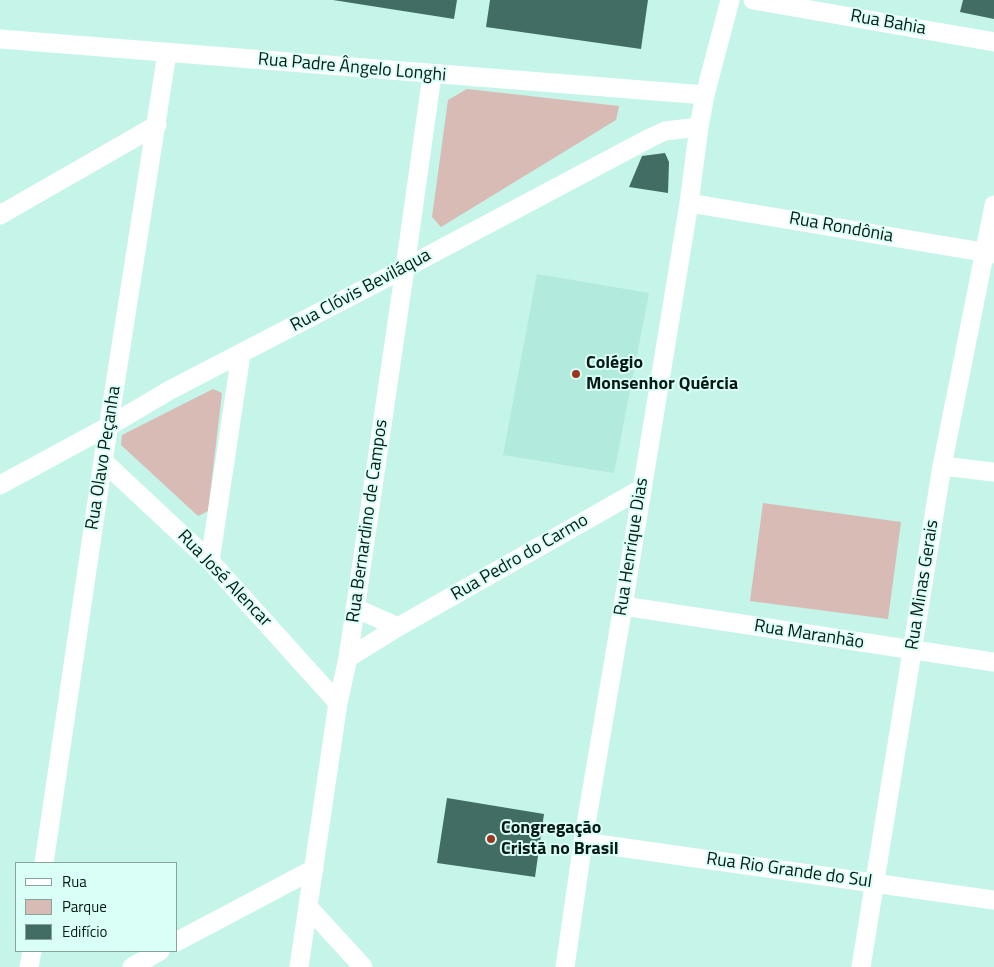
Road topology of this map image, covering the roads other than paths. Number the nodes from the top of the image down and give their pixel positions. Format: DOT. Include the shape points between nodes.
graph roads {
  1 [pos="730,0"];
  2 [pos="753,0"];
  3 [pos="0,39"];
  4 [pos="994,42"];
  5 [pos="167,53"];
  6 [pos="432,75"];
  7 [pos="705,95"];
  8 [pos="156,125"];
  9 [pos="699,127"];
  10 [pos="689,203"];
  11 [pos="994,205"];
  12 [pos="0,215"];
  13 [pos="989,253"];
  14 [pos="406,268"];
  15 [pos="241,354"];
  16 [pos="109,426"];
  17 [pos="103,461"];
  18 [pos="942,466"];
  19 [pos="994,472"];
  20 [pos="0,485"];
  21 [pos="641,489"];
  22 [pos="210,561"];
  23 [pos="624,606"];
  24 [pos="355,608"];
  25 [pos="398,627"];
  26 [pos="913,651"];
  27 [pos="348,658"];
  28 [pos="994,662"];
  29 [pos="338,703"];
  30 [pos="583,842"];
  31 [pos="44,862"];
  32 [pos="314,868"];
  33 [pos="874,883"];
  34 [pos="994,900"];
  35 [pos="308,908"];
  36 [pos="178,941"];
  37 [pos="32,952"];
  38 [pos="157,957"];
  39 [pos="29,967"];
  40 [pos="132,967"];
  41 [pos="299,967"];
  42 [pos="362,967"];
  43 [pos="565,967"];
  44 [pos="861,967"];
  1 -- 7 [label="street"];
  2 -- 4 [label="street, Rua Bahia"];
  3 -- 5 [label="street, Rua Padre Ângelo Longhi"];
  5 -- 6 [label="street, Rua Padre Ângelo Longhi"];
  5 -- 8 [label="street, Rua Olavo Peçanha"];
  6 -- 7 [label="street, Rua Padre Ângelo Longhi"];
  6 -- 14 [label="street, Rua Bernardino de Campos"];
  7 -- 9 [label="street"];
  8 -- 12 [label="street"];
  8 -- 16 [label="street, Rua Olavo Peçanha"];
  9 -- 10 [label="street, Rua Henrique Dias"];
  9 -- 14 [label="street, Rua Clóvis Beviláqua" via="665,131 650,138"];
  10 -- 13 [label="street, Rua Rondônia"];
  10 -- 21 [label="street, Rua Henrique Dias"];
  11 -- 13 [label="street, Rua Minas Gerais"];
  13 -- 18 [label="street, Rua Minas Gerais"];
  14 -- 15 [label="street, Rua Clóvis Beviláqua"];
  14 -- 24 [label="street, Rua Bernardino de Campos"];
  15 -- 16 [label="street, Rua Clóvis Beviláqua"];
  15 -- 22 [label="street"];
  16 -- 17 [label="street, Rua Olavo Peçanha"];
  16 -- 20 [label="street, Rua Clóvis Beviláqua"];
  17 -- 22 [label="street, Rua José Alencar"];
  17 -- 31 [label="street, Rua Olavo Peçanha"];
  18 -- 19 [label="street"];
  18 -- 26 [label="street, Rua Minas Gerais"];
  21 -- 23 [label="street, Rua Henrique Dias"];
  21 -- 25 [label="street, Rua Pedro do Carmo"];
  22 -- 29 [label="street, Rua José Alencar"];
  23 -- 26 [label="street, Rua Maranhão"];
  23 -- 30 [label="street, Rua Henrique Dias"];
  24 -- 25 [label="street"];
  24 -- 27 [label="street, Rua Bernardino de Campos"];
  25 -- 27 [label="street, Rua Pedro do Carmo"];
  26 -- 28 [label="street, Rua Maranhão"];
  26 -- 33 [label="street, Rua Minas Gerais"];
  27 -- 29 [label="street, Rua Bernardino de Campos"];
  29 -- 32 [label="street, Rua Bernardino de Campos"];
  30 -- 33 [label="street, Rua Rio Grande do Sul"];
  30 -- 43 [label="street, Rua Henrique Dias"];
  32 -- 35 [label="street, Rua Bernardino de Campos"];
  32 -- 36 [label="street"];
  33 -- 34 [label="street, Rua Rio Grande do Sul"];
  33 -- 44 [label="street, Rua Minas Gerais"];
  35 -- 41 [label="street, Rua Bernardino de Campos"];
  35 -- 42 [label="street"];
  37 -- 39 [label="street"];
  38 -- 40 [label="street"];
}
